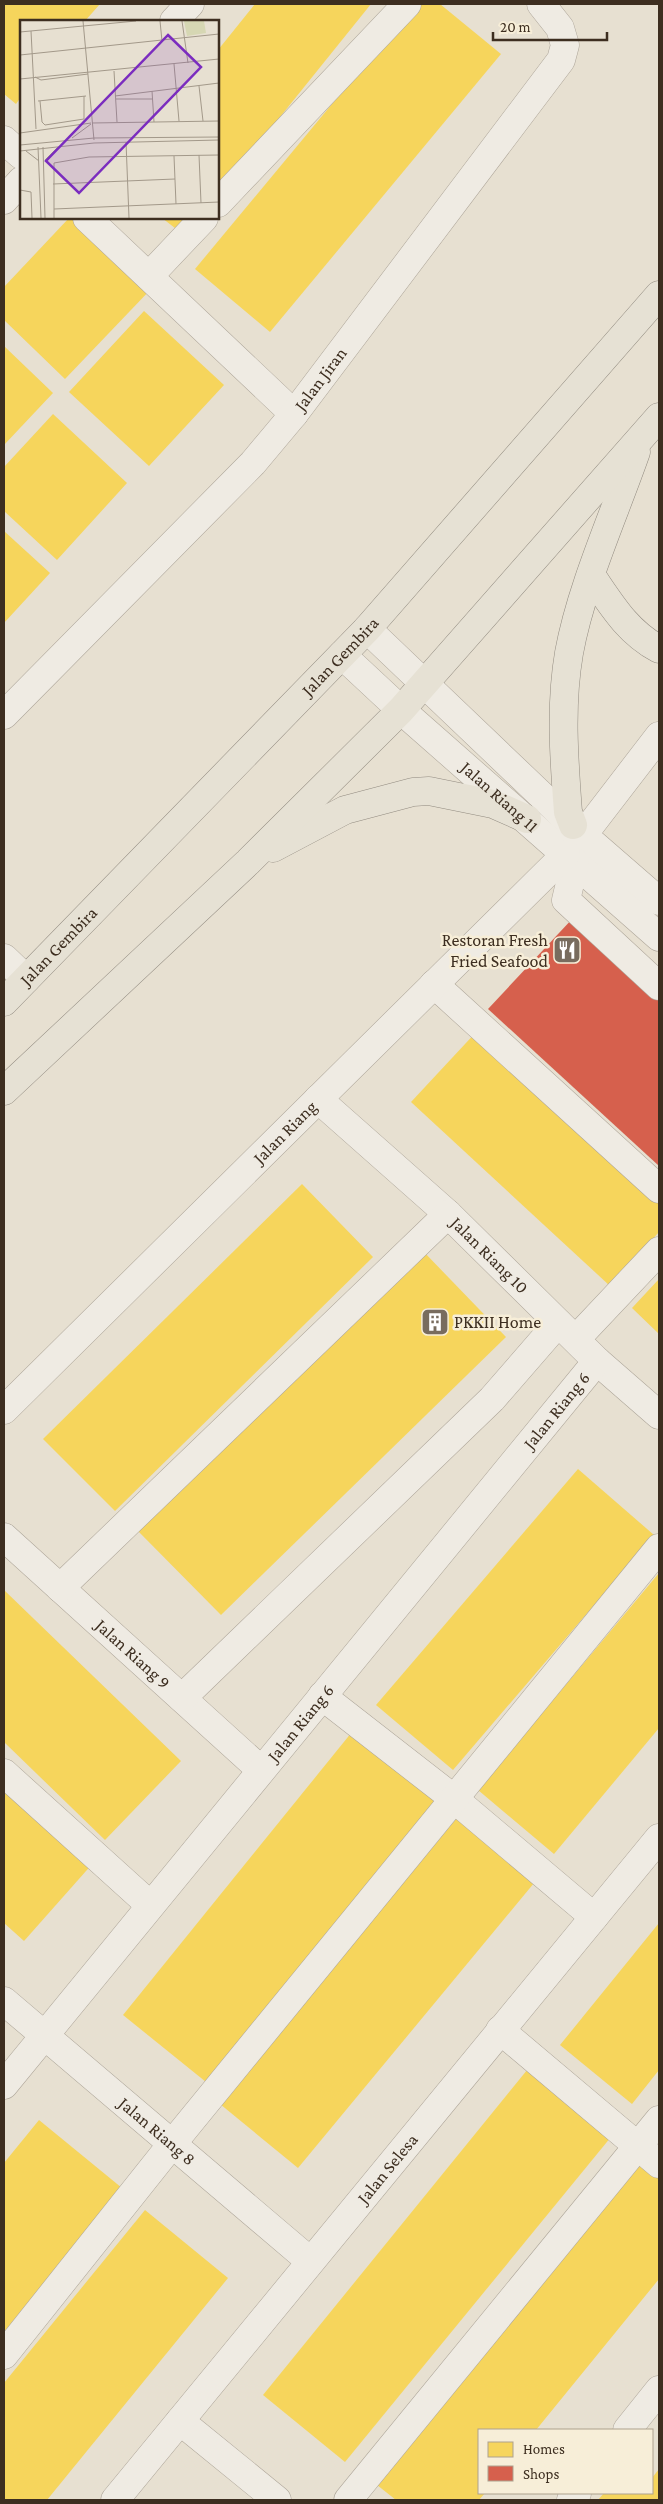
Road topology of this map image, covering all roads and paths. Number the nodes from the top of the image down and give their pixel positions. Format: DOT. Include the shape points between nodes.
graph roads {
  1 [pos="190,4"];
  2 [pos="407,4"];
  3 [pos="541,4"];
  4 [pos="175,20"];
  5 [pos="4,140"];
  6 [pos="20,154"];
  7 [pos="20,182"];
  8 [pos="4,200"];
  9 [pos="219,203"];
  10 [pos="89,219"];
  11 [pos="203,219"];
  12 [pos="149,276"];
  13 [pos="659,295"];
  14 [pos="294,414"];
  15 [pos="659,417"];
  16 [pos="641,438"];
  17 [pos="591,575"];
  18 [pos="367,629"];
  19 [pos="659,649"];
  20 [pos="342,655"];
  21 [pos="425,684"];
  22 [pos="401,710"];
  23 [pos="4,715"];
  24 [pos="659,736"];
  25 [pos="527,819"];
  26 [pos="574,844"];
  27 [pos="248,862"];
  28 [pos="659,901"];
  29 [pos="659,937"];
  30 [pos="4,958"];
  31 [pos="26,979"];
  32 [pos="434,984"];
  33 [pos="659,986"];
  34 [pos="4,1002"];
  35 [pos="4,1091"];
  36 [pos="318,1099"];
  37 [pos="659,1189"];
  38 [pos="448,1214"];
  39 [pos="659,1251"];
  40 [pos="567,1331"];
  41 [pos="597,1360"];
  42 [pos="4,1410"];
  43 [pos="659,1415"];
  44 [pos="4,1537"];
  45 [pos="659,1548"];
  46 [pos="60,1588"];
  47 [pos="322,1696"];
  48 [pos="182,1698"];
  49 [pos="261,1770"];
  50 [pos="4,1773"];
  51 [pos="453,1798"];
  52 [pos="659,1838"];
  53 [pos="150,1905"];
  54 [pos="594,1917"];
  55 [pos="4,2001"];
  56 [pos="500,2030"];
  57 [pos="44,2036"];
  58 [pos="4,2085"];
  59 [pos="659,2120"];
  60 [pos="172,2144"];
  61 [pos="638,2146"];
  62 [pos="659,2164"];
  63 [pos="310,2261"];
  64 [pos="4,2355"];
  65 [pos="659,2390"];
  66 [pos="180,2421"];
  67 [pos="628,2429"];
  68 [pos="115,2500"];
  69 [pos="277,2500"];
  70 [pos="348,2500"];
  1 -- 4 [label="street"];
  2 -- 9 [label="street"];
  3 -- 14 [label="street, Jalan Jiran" via="560,28 565,45 561,60"];
  5 -- 6 [label="street"];
  7 -- 8 [label="street"];
  10 -- 12 [label="street"];
  11 -- 12 [label="street"];
  12 -- 14 [label="street"];
  13 -- 18 [label="main road, Jalan Gembira"];
  14 -- 23 [label="street, Jalan Jiran" via="253,463"];
  15 -- 16 [label="main road"];
  16 -- 17 [label="main road"];
  16 -- 21 [label="main road"];
  17 -- 19 [label="main road" via="621,620 642,640"];
  17 -- 26 [label="main road" via="570,653 563,713 568,812"];
  18 -- 20 [label="main road, Jalan Gembira"];
  18 -- 21 [label="street, Jalan Riang 11"];
  20 -- 22 [label="street, Jalan Riang 11"];
  20 -- 31 [label="main road, Jalan Gembira"];
  21 -- 22 [label="main road"];
  21 -- 26 [label="street, Jalan Riang 11"];
  22 -- 25 [label="street, Jalan Riang 11"];
  22 -- 27 [label="main road"];
  24 -- 26 [label="street, Jalan Riang"];
  25 -- 26 [label="street, Jalan Riang 11"];
  25 -- 27 [label="main road" via="493,804 429,790 413,792 345,810"];
  26 -- 28 [label="street, Jalan Riang 11"];
  26 -- 29 [label="street, Jalan Riang 11"];
  26 -- 32 [label="street, Jalan Riang"];
  26 -- 33 [label="street" via="566,900"];
  27 -- 35 [label="main road"];
  30 -- 31 [label="street"];
  31 -- 34 [label="main road, Jalan Gembira"];
  32 -- 36 [label="street, Jalan Riang"];
  32 -- 37 [label="street"];
  36 -- 38 [label="street, Jalan Riang 10"];
  36 -- 42 [label="street, Jalan Riang"];
  38 -- 40 [label="street, Jalan Riang 10"];
  38 -- 46 [label="street"];
  39 -- 40 [label="street"];
  40 -- 41 [label="street, Jalan Riang 10"];
  40 -- 48 [label="street" via="492,1399"];
  41 -- 43 [label="street, Jalan Riang 10"];
  41 -- 47 [label="street, Jalan Riang 6"];
  44 -- 46 [label="street, Jalan Riang 9"];
  45 -- 51 [label="street"];
  46 -- 48 [label="street, Jalan Riang 9"];
  47 -- 49 [label="street, Jalan Riang 6"];
  47 -- 51 [label="street"];
  48 -- 49 [label="street, Jalan Riang 9"];
  49 -- 53 [label="street, Jalan Riang 6"];
  50 -- 53 [label="street"];
  51 -- 54 [label="street"];
  51 -- 60 [label="street"];
  52 -- 54 [label="street, Jalan Selesa"];
  53 -- 57 [label="street, Jalan Riang 6"];
  54 -- 56 [label="street, Jalan Selesa"];
  55 -- 57 [label="street, Jalan Riang 8"];
  56 -- 61 [label="street"];
  56 -- 63 [label="street, Jalan Selesa"];
  57 -- 58 [label="street, Jalan Riang 6"];
  57 -- 60 [label="street, Jalan Riang 8"];
  59 -- 61 [label="street"];
  60 -- 63 [label="street, Jalan Riang 8"];
  60 -- 64 [label="street"];
  61 -- 62 [label="street"];
  61 -- 70 [label="street"];
  63 -- 66 [label="street, Jalan Selesa"];
  65 -- 67 [label="street"];
  66 -- 68 [label="street, Jalan Selesa"];
  66 -- 69 [label="street"];
}
